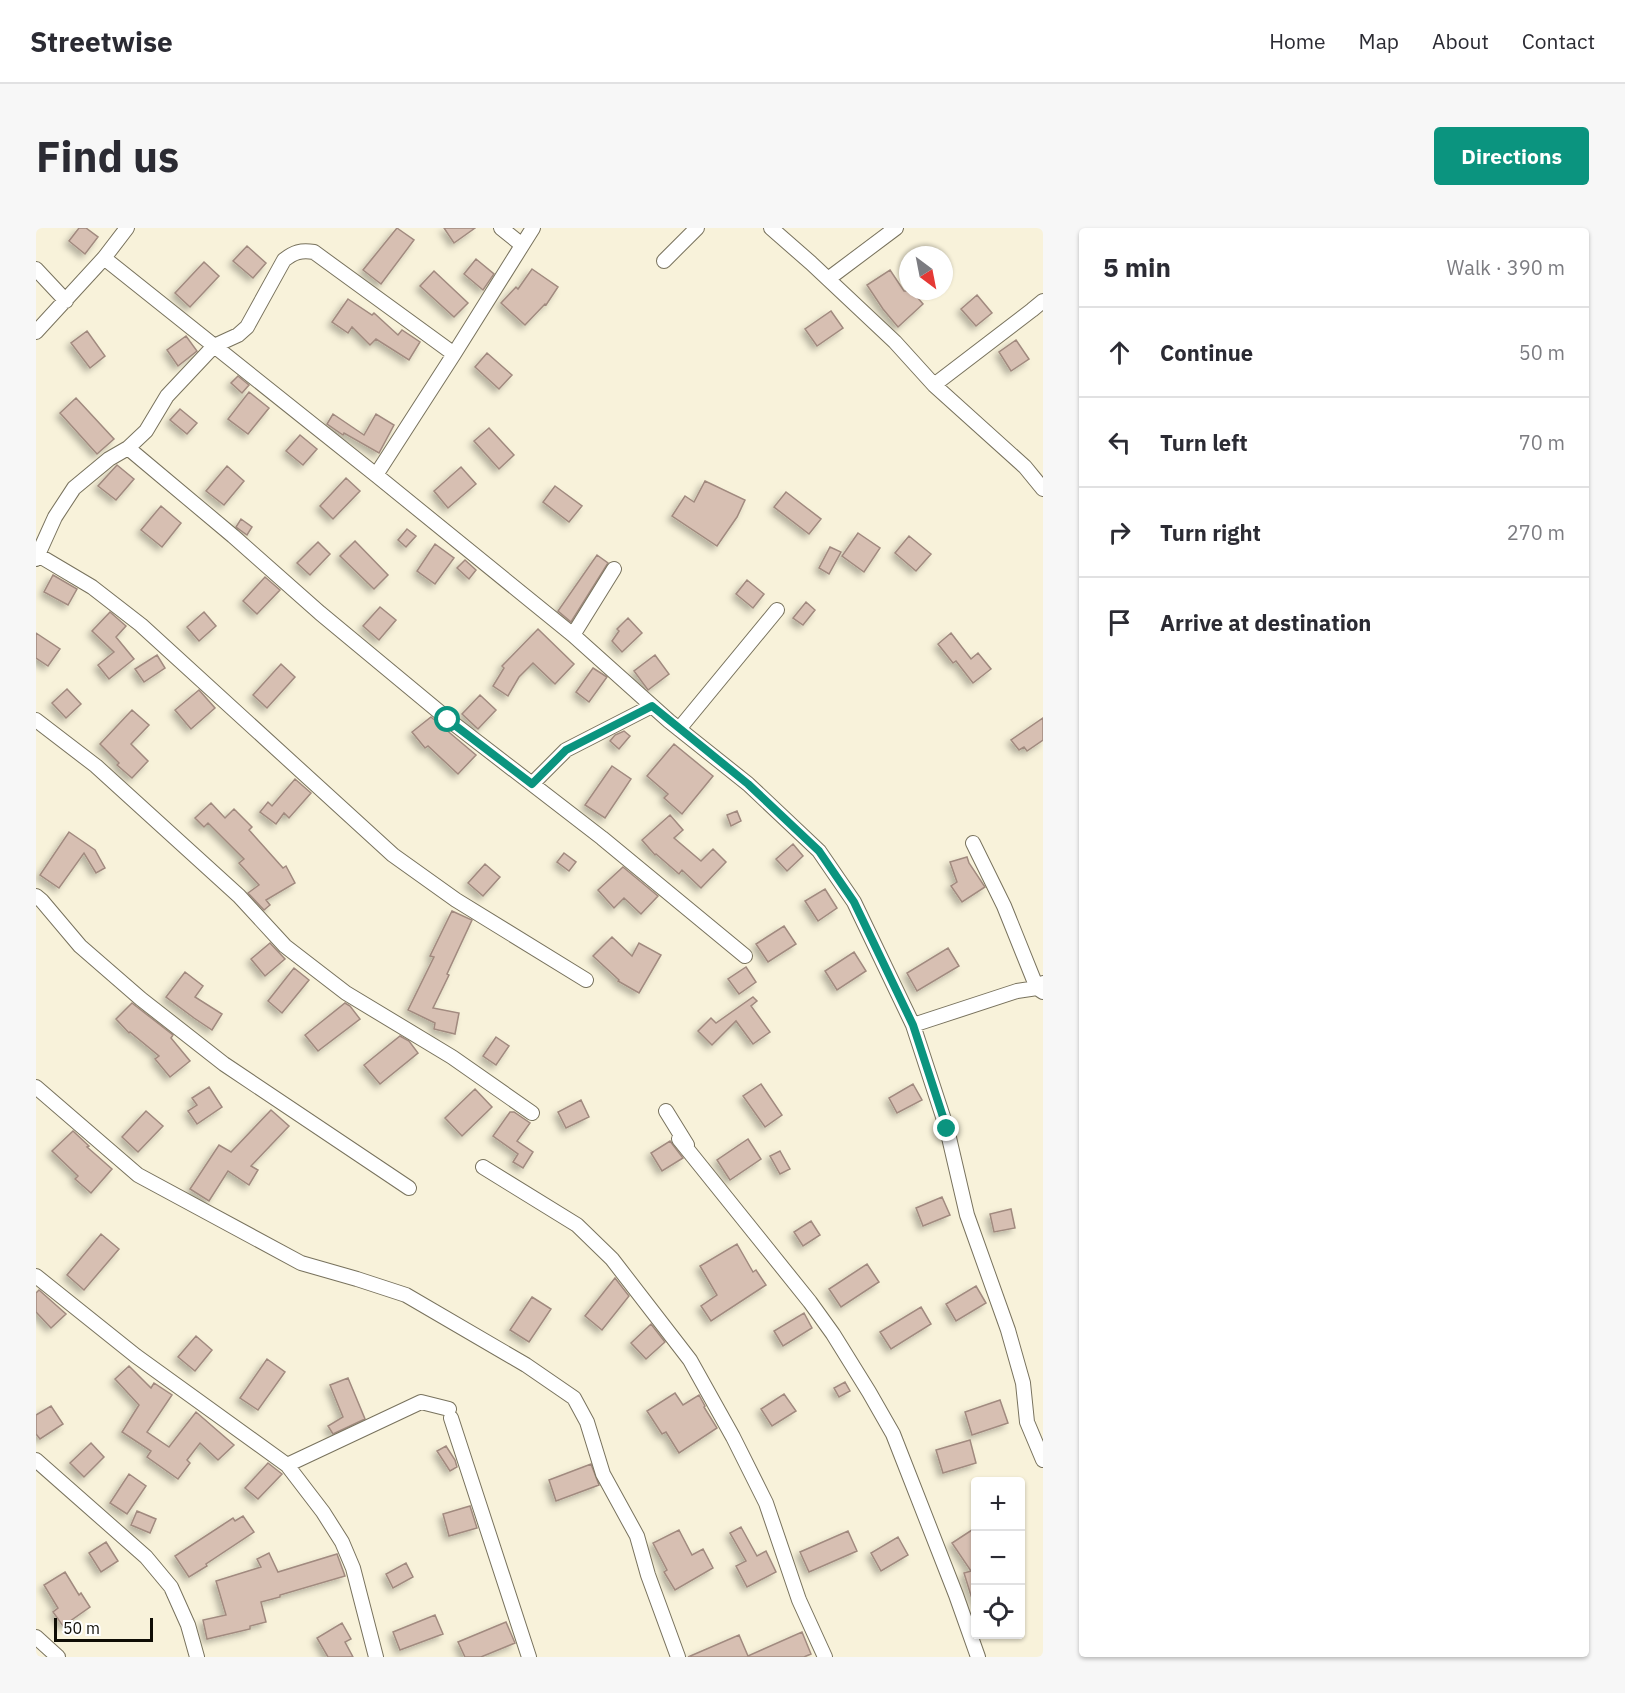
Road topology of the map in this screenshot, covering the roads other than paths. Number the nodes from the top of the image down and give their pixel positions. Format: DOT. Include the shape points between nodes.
graph roads {
  1 [pos="127,228"];
  2 [pos="501,228"];
  3 [pos="533,228"];
  4 [pos="697,228"];
  5 [pos="771,228"];
  6 [pos="896,228"];
  7 [pos="522,245"];
  8 [pos="104,258"];
  9 [pos="664,261"];
  10 [pos="36,269"];
  11 [pos="828,279"];
  12 [pos="66,301"];
  13 [pos="1043,301"];
  14 [pos="36,332"];
  15 [pos="214,345"];
  16 [pos="454,354"];
  17 [pos="934,385"];
  18 [pos="128,448"];
  19 [pos="376,474"];
  20 [pos="1043,489"];
  21 [pos="37,557"];
  22 [pos="614,569"];
  23 [pos="777,610"];
  24 [pos="573,635"];
  25 [pos="652,706"];
  26 [pos="36,720"];
  27 [pos="679,729"];
  28 [pos="532,784"];
  29 [pos="973,843"];
  30 [pos="36,896"];
  31 [pos="745,956"];
  32 [pos="586,980"];
  33 [pos="1041,988"];
  34 [pos="913,1025"];
  35 [pos="36,1087"];
  36 [pos="666,1111"];
  37 [pos="532,1113"];
  38 [pos="679,1139"];
  39 [pos="698,1163"];
  40 [pos="483,1167"];
  41 [pos="409,1188"];
  42 [pos="36,1276"];
  43 [pos="36,1460"];
  44 [pos="1043,1460"];
  45 [pos="287,1465"];
  46 [pos="36,1637"];
  47 [pos="58,1657"];
  48 [pos="197,1657"];
  49 [pos="376,1657"];
  50 [pos="529,1657"];
  51 [pos="678,1657"];
  52 [pos="825,1657"];
  53 [pos="978,1657"];
  1 -- 8 [label="street"];
  2 -- 7 [label="street"];
  3 -- 7 [label="street"];
  4 -- 9 [label="street"];
  5 -- 11 [label="street"];
  6 -- 11 [label="street"];
  7 -- 16 [label="street"];
  8 -- 12 [label="street"];
  8 -- 15 [label="street"];
  10 -- 12 [label="street"];
  11 -- 17 [label="street"];
  12 -- 14 [label="street"];
  13 -- 17 [label="street"];
  15 -- 16 [label="street" via="247,327 284,260 303,250 314,252"];
  15 -- 18 [label="street" via="167,396 146,431"];
  15 -- 19 [label="street"];
  16 -- 19 [label="street"];
  17 -- 20 [label="street" via="1025,467"];
  18 -- 21 [label="street" via="74,488 55,517"];
  18 -- 28 [label="street" via="421,697"];
  19 -- 24 [label="street"];
  21 -- 32 [label="street" via="92,587 141,625 393,855 456,900"];
  22 -- 24 [label="street"];
  23 -- 27 [label="street"];
  24 -- 25 [label="street"];
  25 -- 27 [label="street"];
  25 -- 28 [label="street" via="566,750"];
  26 -- 37 [label="street" via="96,766 239,896 285,946 346,993 452,1057"];
  27 -- 34 [label="street" via="748,784 819,851 854,902"];
  28 -- 31 [label="street"];
  29 -- 33 [label="street"];
  30 -- 41 [label="street" via="80,946 224,1064"];
  33 -- 34 [label="street" via="1017,991"];
  34 -- 44 [label="street" via="947,1129 967,1215 1008,1330 1023,1383 1027,1422"];
  35 -- 51 [label="street" via="138,1175 301,1263 406,1295 526,1365 574,1398 587,1422 603,1474 637,1536"];
  36 -- 39 [label="street"];
  38 -- 39 [label="street"];
  39 -- 53 [label="street" via="810,1302 888,1426 957,1594"];
  40 -- 52 [label="street" via="577,1225 612,1259 690,1360 766,1503 799,1600"];
  42 -- 45 [label="street" via="136,1356"];
  43 -- 48 [label="street" via="146,1557 171,1587"];
  45 -- 49 [label="street" via="342,1542"];
  45 -- 50 [label="street" via="421,1402 450,1413"];
  46 -- 47 [label="street"];
}
